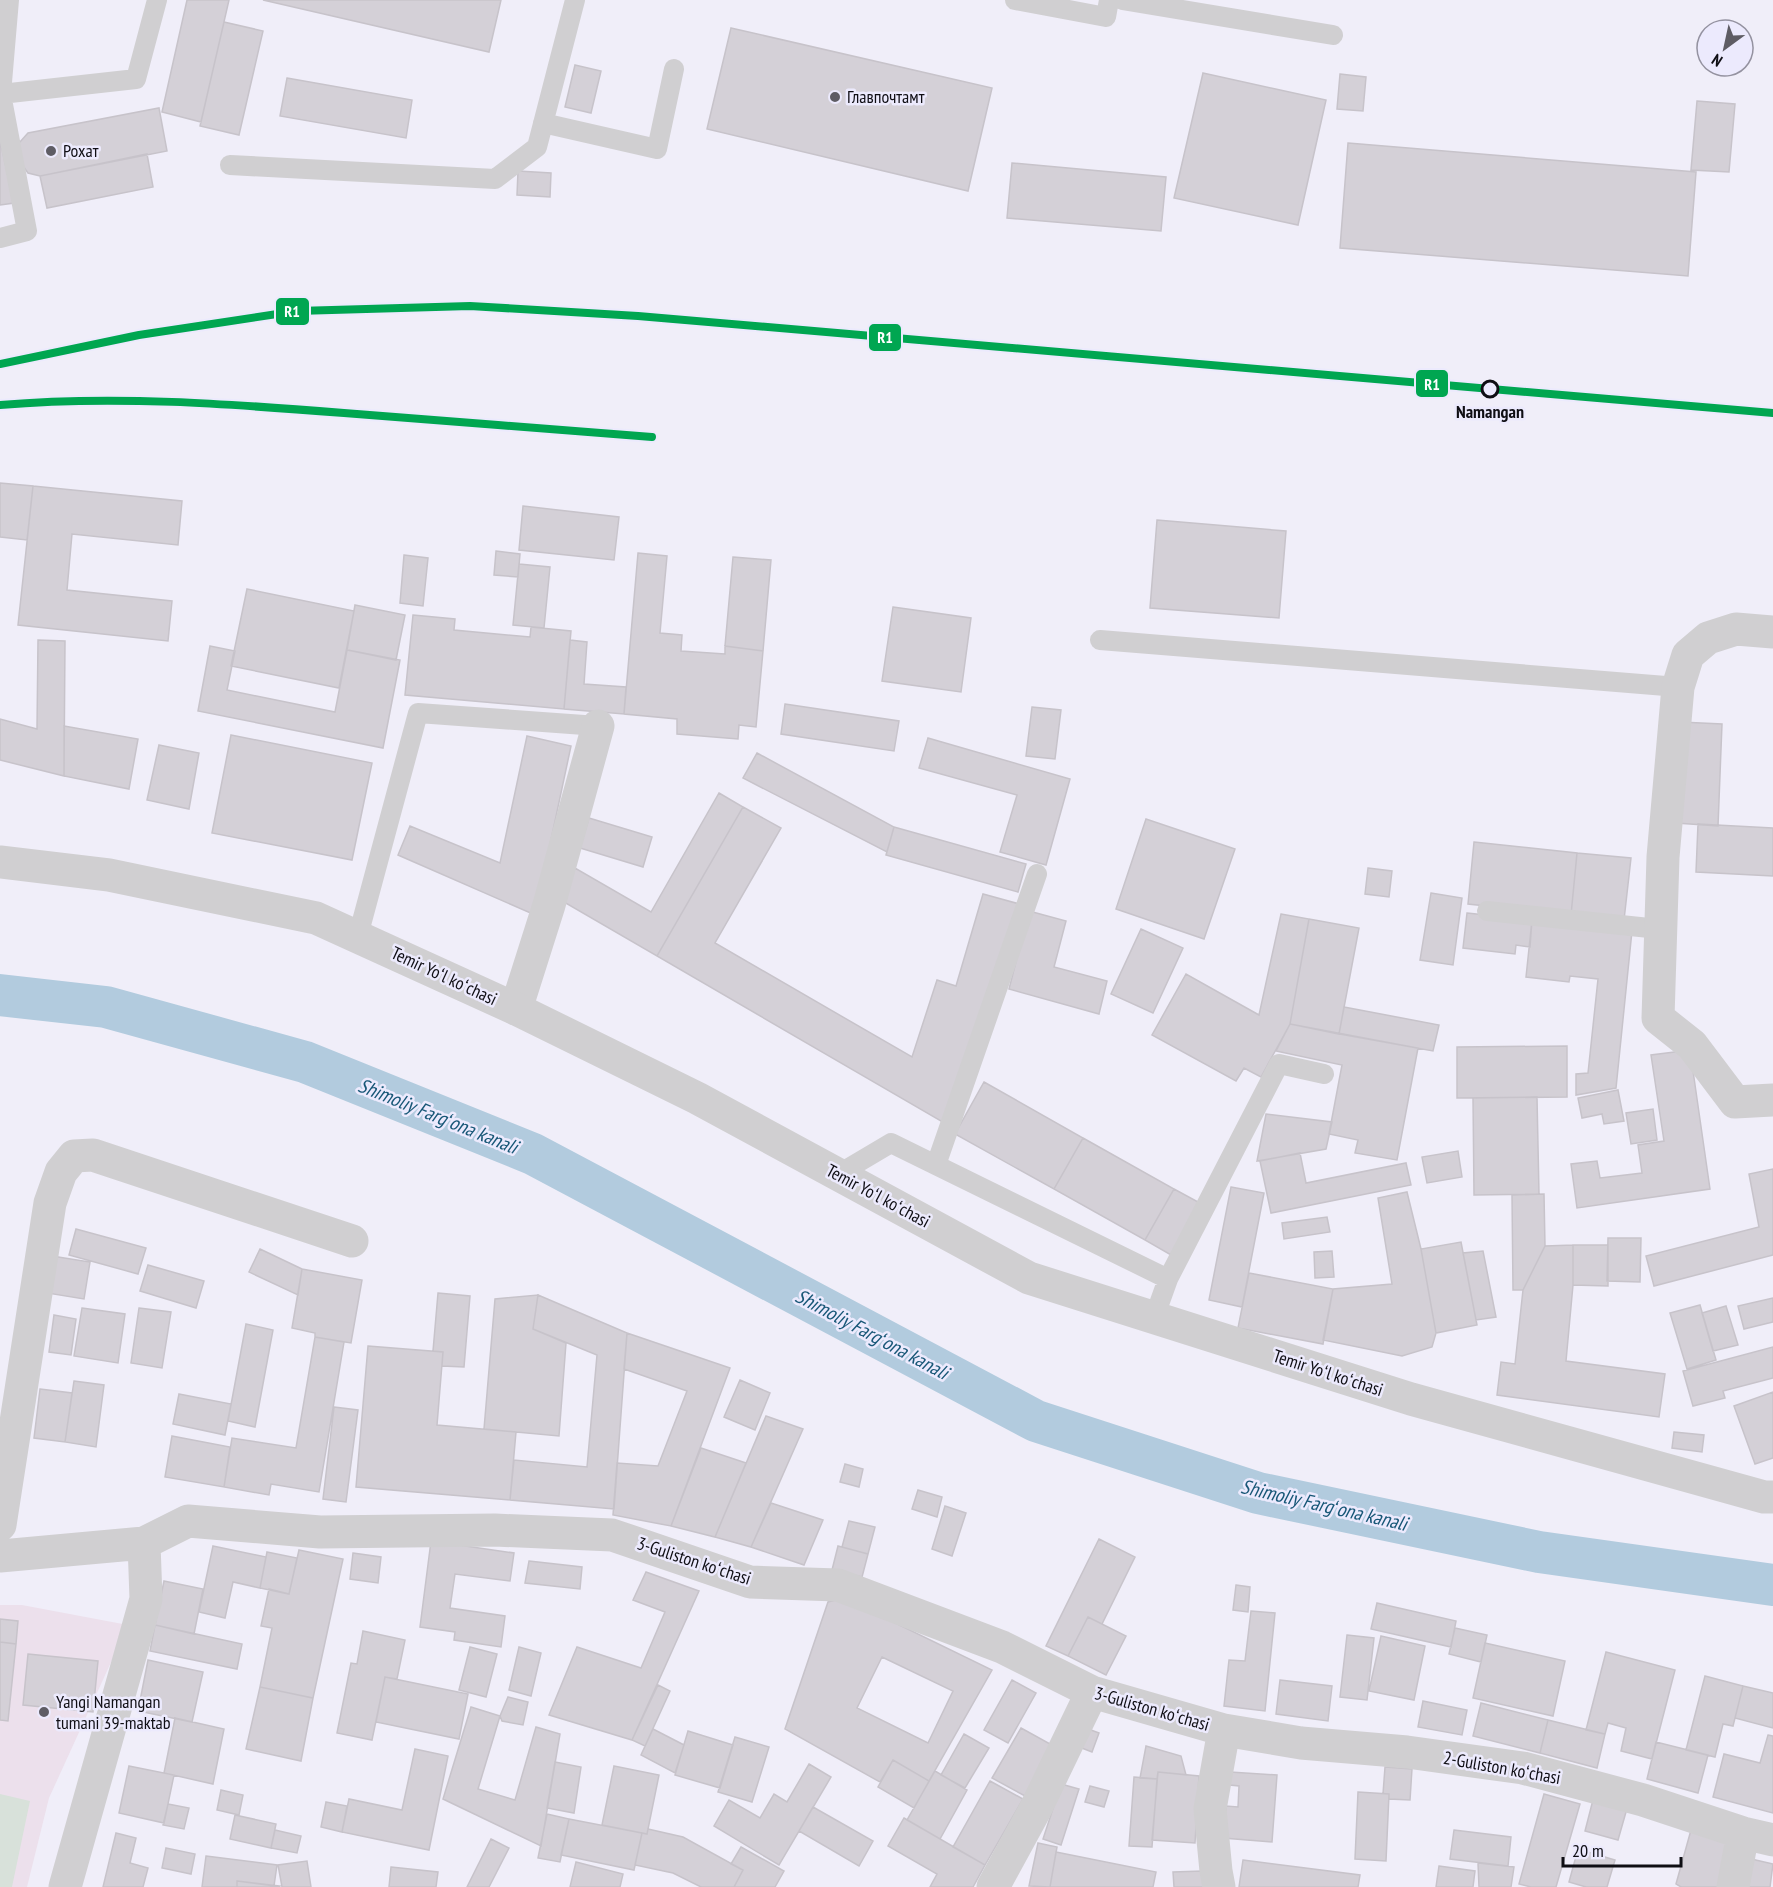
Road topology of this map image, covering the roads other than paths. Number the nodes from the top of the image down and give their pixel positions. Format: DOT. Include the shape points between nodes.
graph roads {
  1 [pos="9,0"];
  2 [pos="157,0"];
  3 [pos="575,0"];
  4 [pos="1015,0"];
  5 [pos="1109,0"];
  6 [pos="1122,0"];
  7 [pos="1333,35"];
  8 [pos="674,69"];
  9 [pos="1,94"];
  10 [pos="543,123"];
  11 [pos="230,165"];
  12 [pos="0,238"];
  13 [pos="1773,632"];
  14 [pos="1101,640"];
  15 [pos="1678,687"];
  16 [pos="598,726"];
  17 [pos="0,862"];
  18 [pos="1037,874"];
  19 [pos="1487,911"];
  20 [pos="1659,929"];
  21 [pos="358,936"];
  22 [pos="516,1009"];
  23 [pos="1324,1074"];
  24 [pos="1773,1100"];
  25 [pos="936,1165"];
  26 [pos="837,1175"];
  27 [pos="352,1241"];
  28 [pos="1168,1279"];
  29 [pos="1154,1318"];
  30 [pos="1773,1497"];
  31 [pos="0,1525"];
  32 [pos="144,1543"];
  33 [pos="0,1556"];
  34 [pos="1092,1692"];
  35 [pos="1224,1730"];
  36 [pos="1758,1837"];
  37 [pos="65,1887"];
  38 [pos="993,1887"];
  39 [pos="1219,1887"];
  40 [pos="1733,1887"];
  1 -- 9 [label="lane"];
  2 -- 9 [label="lane" via="136,79"];
  3 -- 10 [label="lane"];
  4 -- 5 [label="lane" via="1106,17"];
  6 -- 7 [label="lane"];
  8 -- 10 [label="lane" via="657,148"];
  9 -- 12 [label="lane" via="27,231"];
  10 -- 11 [label="lane" via="537,147 495,179"];
  13 -- 15 [label="street" via="1736,629 1708,638 1688,656"];
  14 -- 15 [label="lane"];
  15 -- 20 [label="street"];
  16 -- 21 [label="lane" via="418,713"];
  16 -- 22 [label="street"];
  17 -- 21 [label="street, Temir Yoʻl koʻchasi" via="109,875 293,913"];
  18 -- 25 [label="lane"];
  19 -- 20 [label="lane"];
  20 -- 24 [label="street" via="1658,1018 1692,1045 1735,1102"];
  21 -- 22 [label="street, Temir Yoʻl koʻchasi"];
  22 -- 26 [label="street, Temir Yoʻl koʻchasi" via="697,1098"];
  23 -- 28 [label="lane" via="1279,1064"];
  25 -- 26 [label="lane" via="891,1143"];
  25 -- 28 [label="lane"];
  26 -- 29 [label="street, Temir Yoʻl koʻchasi" via="1029,1278"];
  27 -- 31 [label="street" via="93,1155 74,1156 61,1172 50,1203"];
  28 -- 29 [label="lane"];
  29 -- 30 [label="street, Temir Yoʻl koʻchasi" via="1411,1399 1632,1462"];
  32 -- 33 [label="street"];
  32 -- 34 [label="street, 3-Guliston koʻchasi" via="188,1521 320,1532 495,1530 612,1535 750,1582 838,1585 1002,1647"];
  32 -- 37 [label="street" via="146,1599"];
  34 -- 35 [label="street, 3-Guliston koʻchasi"];
  34 -- 38 [label="street"];
  35 -- 36 [label="street, 2-Guliston koʻchasi" via="1301,1743 1523,1768 1643,1800"];
  35 -- 39 [label="street" via="1210,1809"];
  36 -- 40 [label="street"];
}
